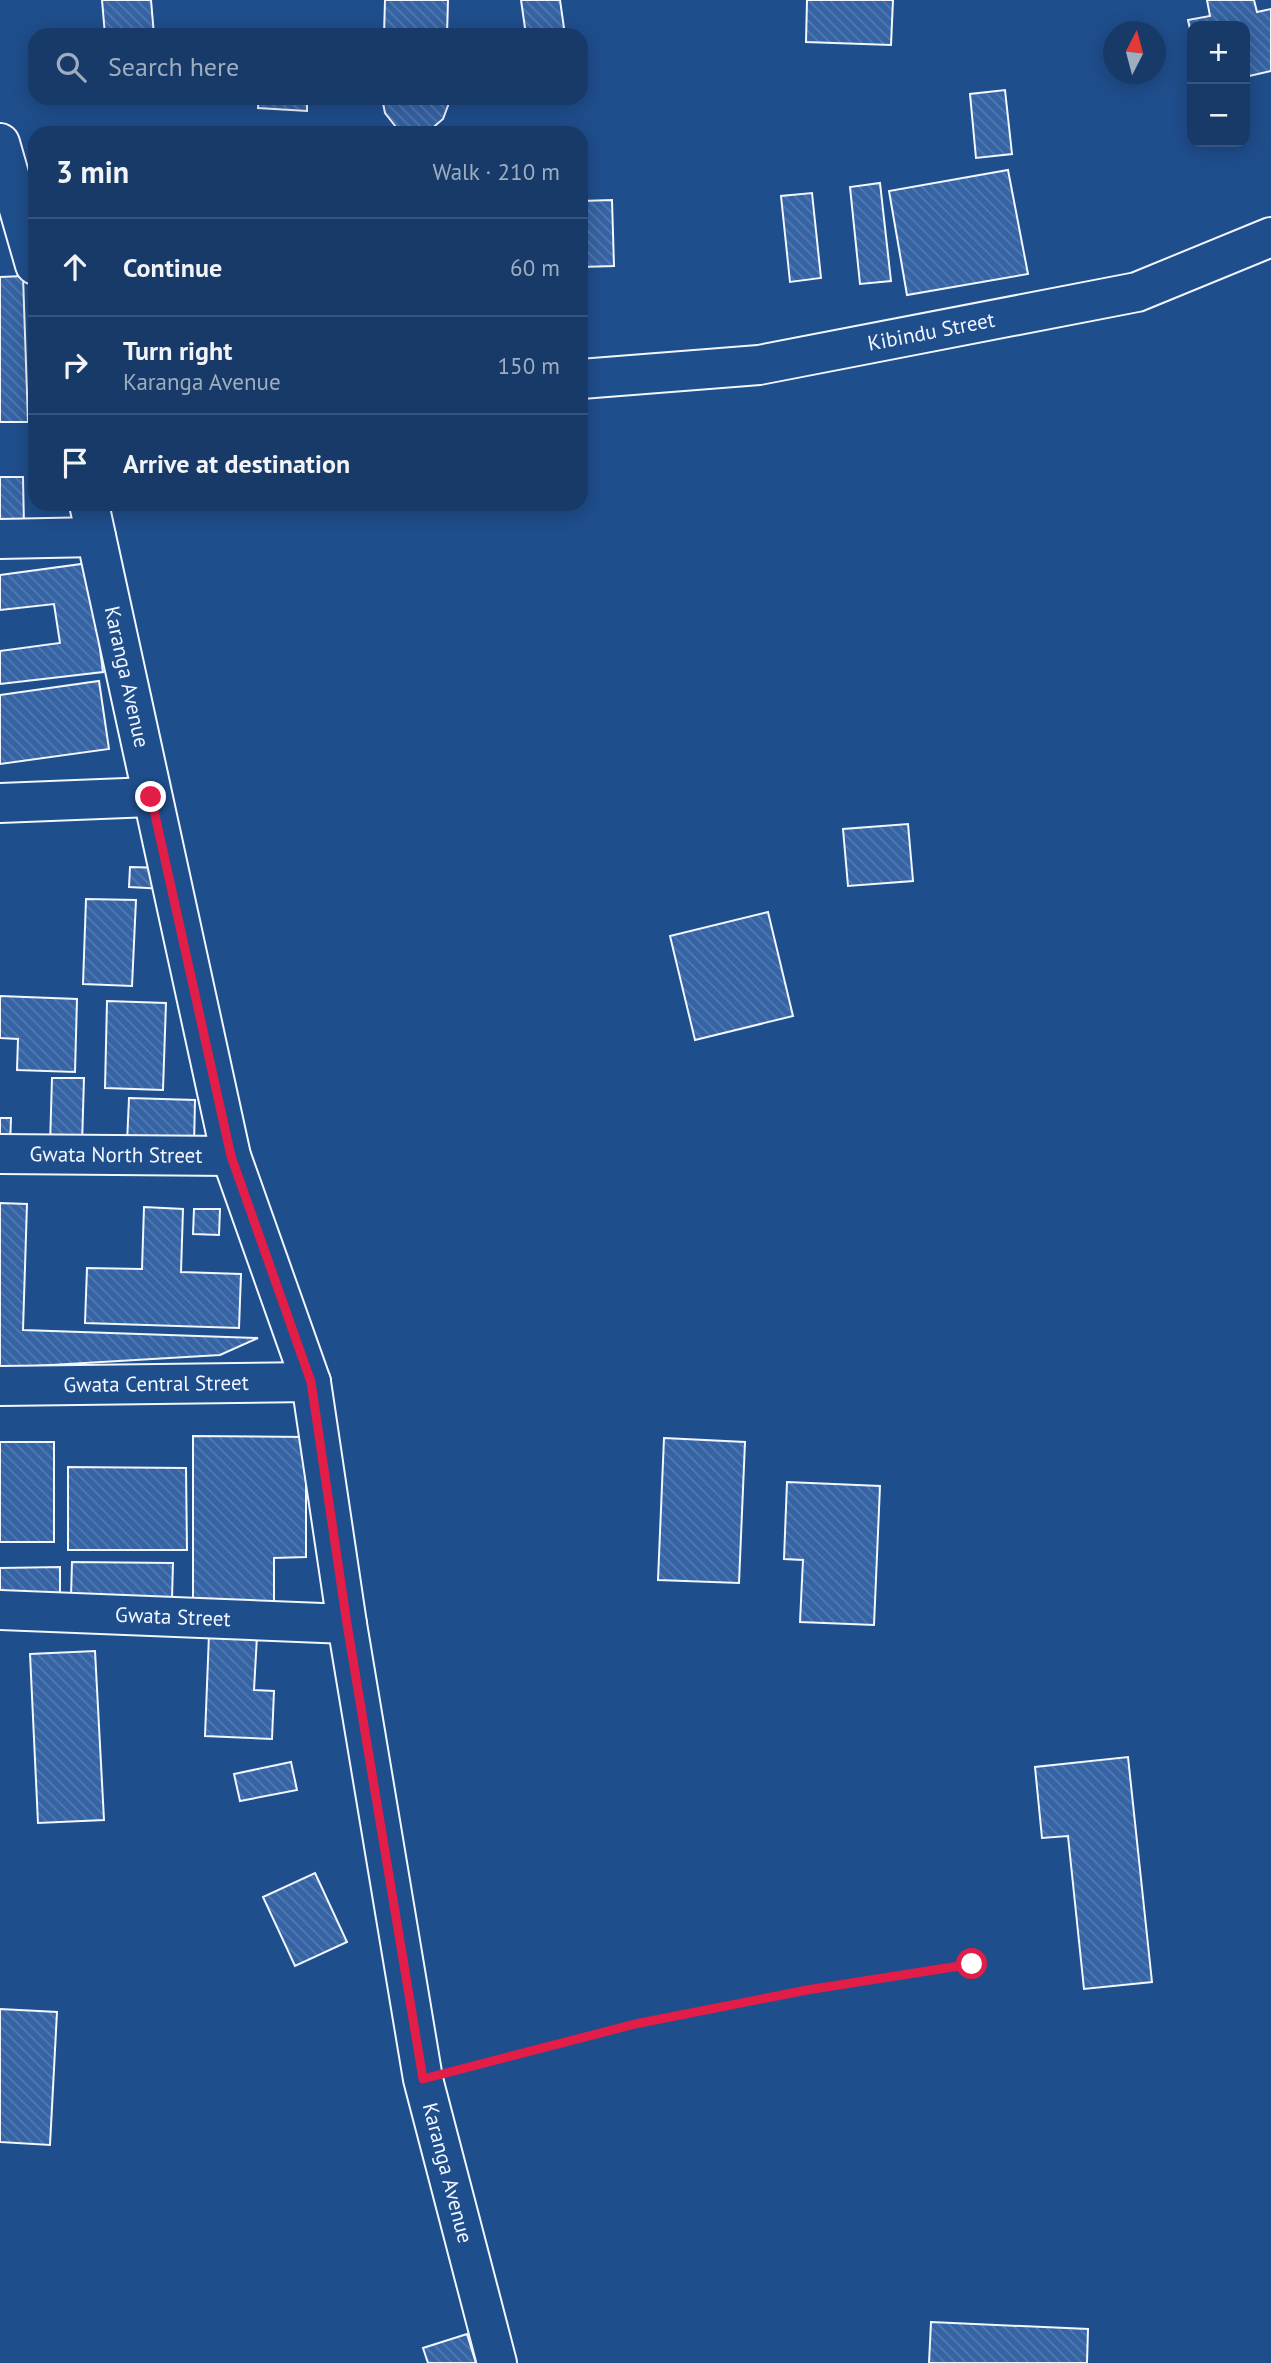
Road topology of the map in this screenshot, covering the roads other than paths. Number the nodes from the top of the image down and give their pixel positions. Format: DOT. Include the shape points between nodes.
graph roads {
  1 [pos="0,143"];
  2 [pos="1271,237"];
  3 [pos="21,248"];
  4 [pos="588,378"];
  5 [pos="92,520"];
  6 [pos="0,539"];
  7 [pos="151,797"];
  8 [pos="0,803"];
  9 [pos="0,1154"];
  10 [pos="231,1156"];
  11 [pos="311,1382"];
  12 [pos="0,1386"];
  13 [pos="0,1610"];
  14 [pos="347,1624"];
  15 [pos="496,2363"];
  1 -- 3 [label="street"];
  2 -- 4 [label="street, Kibindu Street" via="1137,292 759,365"];
  5 -- 6 [label="street"];
  5 -- 7 [label="street, Karanga Avenue"];
  7 -- 8 [label="street"];
  7 -- 10 [label="street, Karanga Avenue"];
  9 -- 10 [label="street, Gwata North Street"];
  10 -- 11 [label="street, Karanga Avenue"];
  11 -- 12 [label="street, Gwata Central Street"];
  11 -- 14 [label="street, Karanga Avenue"];
  13 -- 14 [label="street, Gwata Street"];
  14 -- 15 [label="street, Karanga Avenue" via="423,2079"];
}
